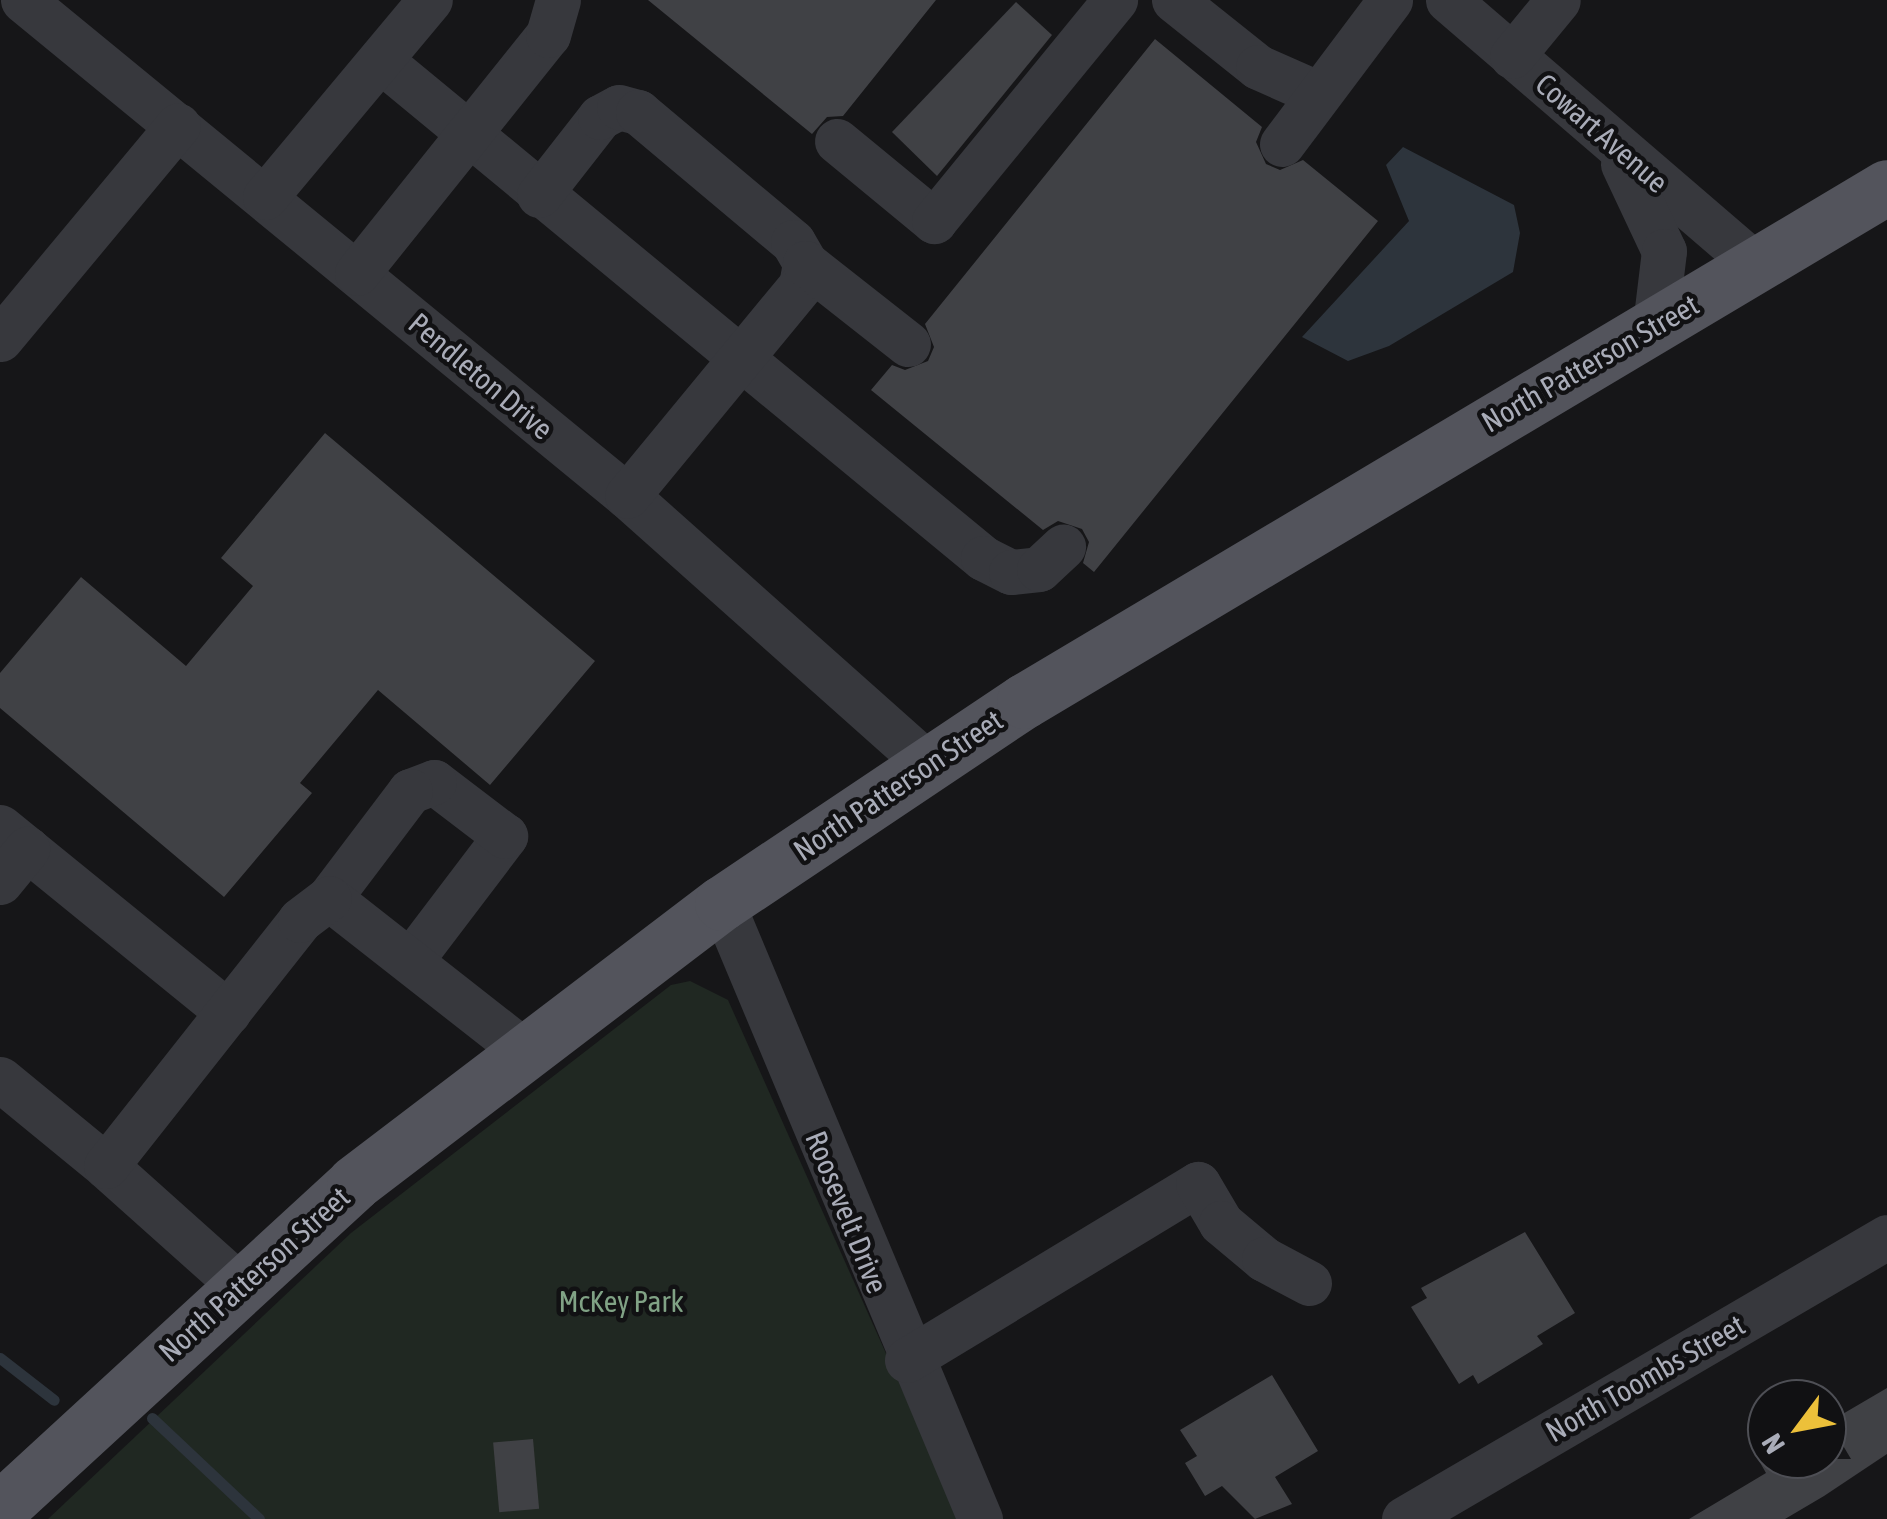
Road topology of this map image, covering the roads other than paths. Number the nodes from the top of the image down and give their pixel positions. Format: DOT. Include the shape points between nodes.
graph roads {
  1 [pos="23,0"];
  2 [pos="430,0"];
  3 [pos="558,0"];
  4 [pos="1116,0"];
  5 [pos="1174,0"];
  6 [pos="1390,0"];
  7 [pos="1448,0"];
  8 [pos="1558,0"];
  9 [pos="1512,56"];
  10 [pos="380,60"];
  11 [pos="178,125"];
  12 [pos="470,132"];
  13 [pos="1606,137"];
  14 [pos="837,141"];
  15 [pos="1887,186"];
  16 [pos="538,196"];
  17 [pos="266,197"];
  18 [pos="804,263"];
  19 [pos="1757,266"];
  20 [pos="357,273"];
  21 [pos="1655,326"];
  22 [pos="0,339"];
  23 [pos="908,344"];
  24 [pos="742,358"];
  25 [pos="627,496"];
  26 [pos="1063,547"];
  27 [pos="928,764"];
  28 [pos="9,853"];
  29 [pos="329,898"];
  30 [pos="722,903"];
  31 [pos="411,960"];
  32 [pos="228,1012"];
  33 [pos="523,1050"];
  34 [pos="0,1079"];
  35 [pos="106,1166"];
  36 [pos="1887,1237"];
  37 [pos="1308,1283"];
  38 [pos="240,1286"];
  39 [pos="908,1360"];
  40 [pos="0,1509"];
  41 [pos="980,1519"];
  42 [pos="1404,1519"];
  1 -- 11 [label="street, Pendleton Drive"];
  2 -- 10 [label="street"];
  3 -- 12 [label="street" via="548,34"];
  4 -- 14 [label="street" via="934,221"];
  5 -- 6 [label="street" via="1258,67 1290,122"];
  7 -- 9 [label="street, Cowart Avenue"];
  8 -- 9 [label="street"];
  9 -- 13 [label="street, Cowart Avenue"];
  10 -- 12 [label="street"];
  10 -- 17 [label="street"];
  11 -- 17 [label="street, Pendleton Drive"];
  11 -- 22 [label="street"];
  12 -- 16 [label="street"];
  12 -- 20 [label="street"];
  13 -- 19 [label="street, Cowart Avenue"];
  13 -- 21 [label="street" via="1664,250"];
  15 -- 19 [label="main road, North Patterson Street"];
  16 -- 18 [label="street" via="600,117 619,107 638,112 793,242"];
  16 -- 24 [label="street"];
  17 -- 20 [label="street, Pendleton Drive"];
  18 -- 23 [label="street"];
  18 -- 24 [label="street" via="801,285"];
  19 -- 21 [label="main road, North Patterson Street"];
  20 -- 25 [label="street, Pendleton Drive"];
  21 -- 27 [label="main road, North Patterson Street" via="1306,527"];
  24 -- 25 [label="street"];
  24 -- 26 [label="street" via="983,558 1011,572 1039,568"];
  25 -- 27 [label="street, Pendleton Drive"];
  27 -- 30 [label="main road, North Patterson Street"];
  28 -- 32 [label="street"];
  29 -- 31 [label="street"];
  29 -- 31 [label="street" via="410,791 434,782 504,836"];
  29 -- 32 [label="street" via="300,920"];
  30 -- 33 [label="main road, North Patterson Street"];
  30 -- 39 [label="street, Roosevelt Drive"];
  31 -- 33 [label="street"];
  32 -- 35 [label="street"];
  33 -- 38 [label="main road, North Patterson Street"];
  34 -- 35 [label="street"];
  35 -- 38 [label="street"];
  36 -- 42 [label="street, North Toombs Street"];
  37 -- 39 [label="street" via="1221,1223 1198,1184"];
  38 -- 40 [label="main road, North Patterson Street"];
  39 -- 41 [label="street, Roosevelt Drive"];
}
